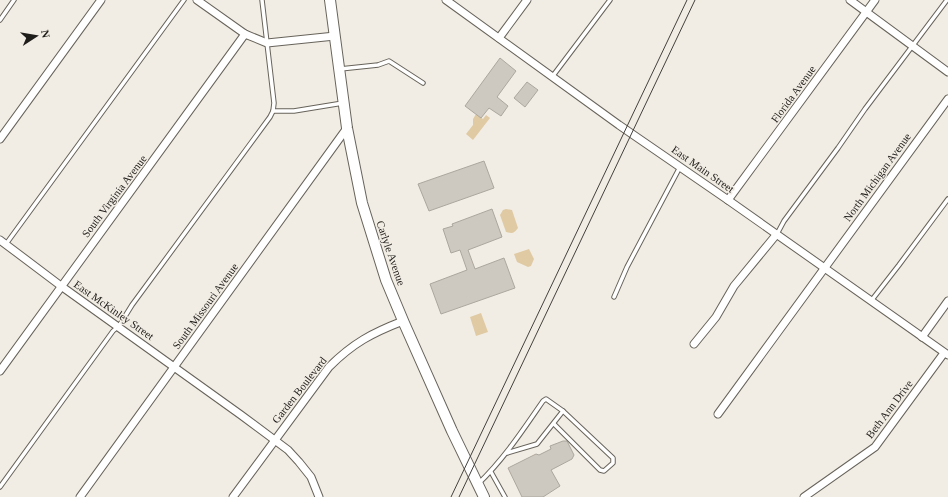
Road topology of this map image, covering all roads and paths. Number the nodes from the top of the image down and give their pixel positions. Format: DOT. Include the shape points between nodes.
graph roads {
  1 [pos="14,0"];
  2 [pos="101,0"];
  3 [pos="184,0"];
  4 [pos="197,0"];
  5 [pos="262,0"];
  6 [pos="330,0"];
  7 [pos="446,0"];
  8 [pos="527,0"];
  9 [pos="610,0"];
  10 [pos="850,0"];
  11 [pos="874,0"];
  12 [pos="947,0"];
  13 [pos="866,12"];
  14 [pos="0,20"];
  15 [pos="244,34"];
  16 [pos="335,36"];
  17 [pos="499,38"];
  18 [pos="267,43"];
  19 [pos="913,46"];
  20 [pos="339,70"];
  21 [pos="948,72"];
  22 [pos="552,77"];
  23 [pos="423,83"];
  24 [pos="948,99"];
  25 [pos="344,103"];
  26 [pos="273,111"];
  27 [pos="347,128"];
  28 [pos="0,139"];
  29 [pos="680,167"];
  30 [pos="728,200"];
  31 [pos="948,200"];
  32 [pos="776,235"];
  33 [pos="3,242"];
  34 [pos="824,268"];
  35 [pos="61,286"];
  36 [pos="614,297"];
  37 [pos="871,301"];
  38 [pos="948,301"];
  39 [pos="403,321"];
  40 [pos="119,326"];
  41 [pos="922,337"];
  42 [pos="694,344"];
  43 [pos="946,354"];
  44 [pos="175,367"];
  45 [pos="0,371"];
  46 [pos="563,411"];
  47 [pos="718,414"];
  48 [pos="554,424"];
  49 [pos="275,440"];
  50 [pos="507,453"];
  51 [pos="491,472"];
  52 [pos="478,485"];
  53 [pos="0,486"];
  54 [pos="80,497"];
  55 [pos="233,497"];
  56 [pos="319,497"];
  57 [pos="484,497"];
  58 [pos="505,497"];
  59 [pos="804,497"];
  1 -- 14 [label="lane"];
  2 -- 28 [label="street"];
  3 -- 33 [label="lane"];
  4 -- 15 [label="street"];
  5 -- 18 [label="lane"];
  6 -- 16 [label="main road, Carlyle Avenue"];
  7 -- 17 [label="street, East Main Street"];
  8 -- 17 [label="street"];
  9 -- 22 [label="lane"];
  10 -- 13 [label="street"];
  11 -- 13 [label="street, Florida Avenue"];
  12 -- 19 [label="lane"];
  13 -- 19 [label="street"];
  13 -- 30 [label="street, Florida Avenue"];
  15 -- 18 [label="street"];
  15 -- 35 [label="street, South Virginia Avenue" via="155,160"];
  16 -- 18 [label="street"];
  16 -- 20 [label="main road, Carlyle Avenue"];
  17 -- 22 [label="street, East Main Street"];
  18 -- 26 [label="lane"];
  19 -- 21 [label="street"];
  19 -- 32 [label="lane"];
  20 -- 23 [label="lane" via="378,65 388,61"];
  20 -- 25 [label="main road, Carlyle Avenue"];
  22 -- 29 [label="street, East Main Street"];
  24 -- 34 [label="street, North Michigan Avenue"];
  25 -- 26 [label="lane" via="294,111"];
  25 -- 27 [label="main road, Carlyle Avenue"];
  26 -- 40 [label="lane"];
  27 -- 39 [label="main road, Carlyle Avenue" via="362,203 386,280"];
  27 -- 44 [label="street, South Missouri Avenue"];
  29 -- 30 [label="street, East Main Street"];
  29 -- 36 [label="lane"];
  30 -- 32 [label="street, East Main Street"];
  31 -- 37 [label="lane"];
  32 -- 34 [label="street, East Main Street"];
  32 -- 42 [label="street" via="734,286 716,317"];
  33 -- 35 [label="street, East McKinley Street"];
  34 -- 37 [label="street, East Main Street"];
  34 -- 47 [label="street, North Michigan Avenue"];
  35 -- 40 [label="street, East McKinley Street"];
  35 -- 45 [label="street, South Virginia Avenue"];
  37 -- 41 [label="street, East Main Street"];
  38 -- 41 [label="street"];
  39 -- 49 [label="street, Garden Boulevard" via="368,336 341,355 329,367"];
  39 -- 52 [label="main road, Carlyle Avenue"];
  40 -- 44 [label="street, East McKinley Street"];
  40 -- 53 [label="lane"];
  41 -- 43 [label="street, East Main Street"];
  43 -- 59 [label="street, Beth Ann Drive" via="875,447"];
  44 -- 49 [label="street, East McKinley Street"];
  44 -- 54 [label="street, South Missouri Avenue"];
  46 -- 48 [label="lane"];
  46 -- 48 [label="lane" via="613,458 613,463 604,471 600,470"];
  46 -- 50 [label="lane" via="548,399 544,399"];
  48 -- 50 [label="lane" via="537,444"];
  49 -- 55 [label="street, Garden Boulevard"];
  49 -- 56 [label="street, East McKinley Street" via="299,462 311,478"];
  50 -- 51 [label="lane"];
  51 -- 52 [label="lane"];
  51 -- 58 [label="lane"];
  52 -- 57 [label="main road, Carlyle Avenue"];
}
